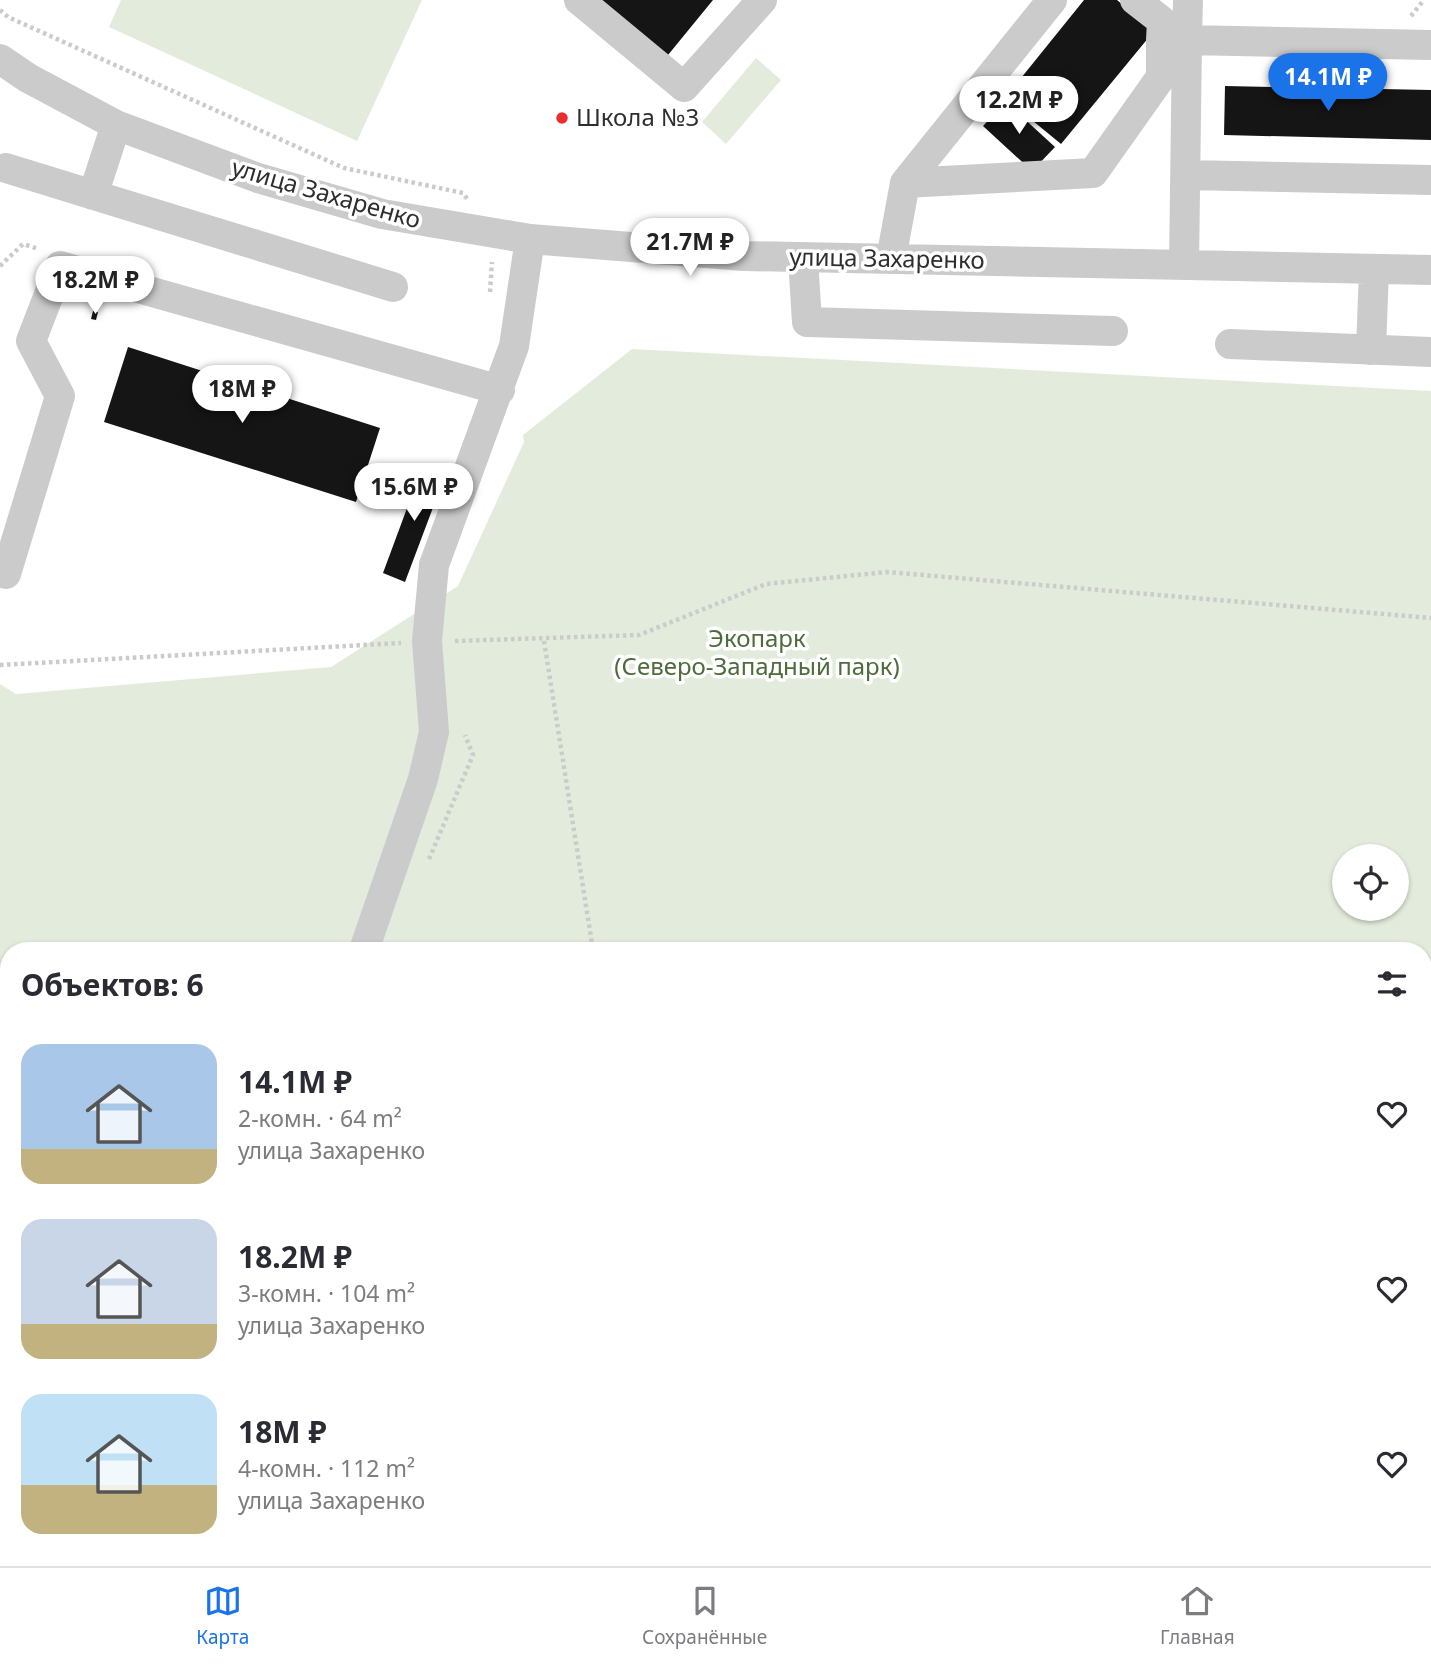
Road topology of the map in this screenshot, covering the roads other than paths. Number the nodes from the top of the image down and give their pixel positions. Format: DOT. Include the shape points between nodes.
graph roads {
  1 [pos="579,0"];
  2 [pos="762,0"];
  3 [pos="1052,0"];
  4 [pos="1135,0"];
  5 [pos="1188,0"];
  6 [pos="1174,40"];
  7 [pos="1431,45"];
  8 [pos="0,59"];
  9 [pos="116,125"];
  10 [pos="6,168"];
  11 [pos="1186,175"];
  12 [pos="1431,180"];
  13 [pos="905,183"];
  14 [pos="93,195"];
  15 [pos="530,239"];
  16 [pos="803,257"];
  17 [pos="891,260"];
  18 [pos="1184,265"];
  19 [pos="1374,268"];
  20 [pos="1431,270"];
  21 [pos="393,287"];
  22 [pos="1113,331"];
  23 [pos="1230,344"];
  24 [pos="1371,350"];
  25 [pos="1431,352"];
  26 [pos="500,390"];
  27 [pos="6,573"];
  28 [pos="367,942"];
  1 -- 2 [label="street" via="684,87"];
  3 -- 13 [label="street"];
  4 -- 6 [label="street" via="1162,21"];
  5 -- 6 [label="street"];
  6 -- 7 [label="street"];
  6 -- 11 [label="street"];
  6 -- 13 [label="street" via="1161,77 1093,173"];
  8 -- 9 [label="street, улица Захаренко"];
  9 -- 14 [label="street"];
  9 -- 15 [label="street, улица Захаренко" via="326,199 439,226"];
  10 -- 14 [label="street"];
  11 -- 12 [label="street"];
  11 -- 18 [label="street"];
  13 -- 17 [label="street"];
  14 -- 21 [label="street"];
  15 -- 16 [label="street, улица Захаренко" via="744,257"];
  15 -- 26 [label="street" via="514,346"];
  16 -- 17 [label="street, улица Захаренко"];
  16 -- 22 [label="street" via="807,322"];
  17 -- 18 [label="street, улица Захаренко"];
  18 -- 19 [label="street, улица Захаренко"];
  19 -- 20 [label="street, улица Захаренко"];
  19 -- 24 [label="street"];
  23 -- 24 [label="street"];
  24 -- 25 [label="street"];
  26 -- 27 [label="street" via="61,266 31,341 60,396"];
  26 -- 28 [label="street" via="434,565 426,641 434,732"];
}
